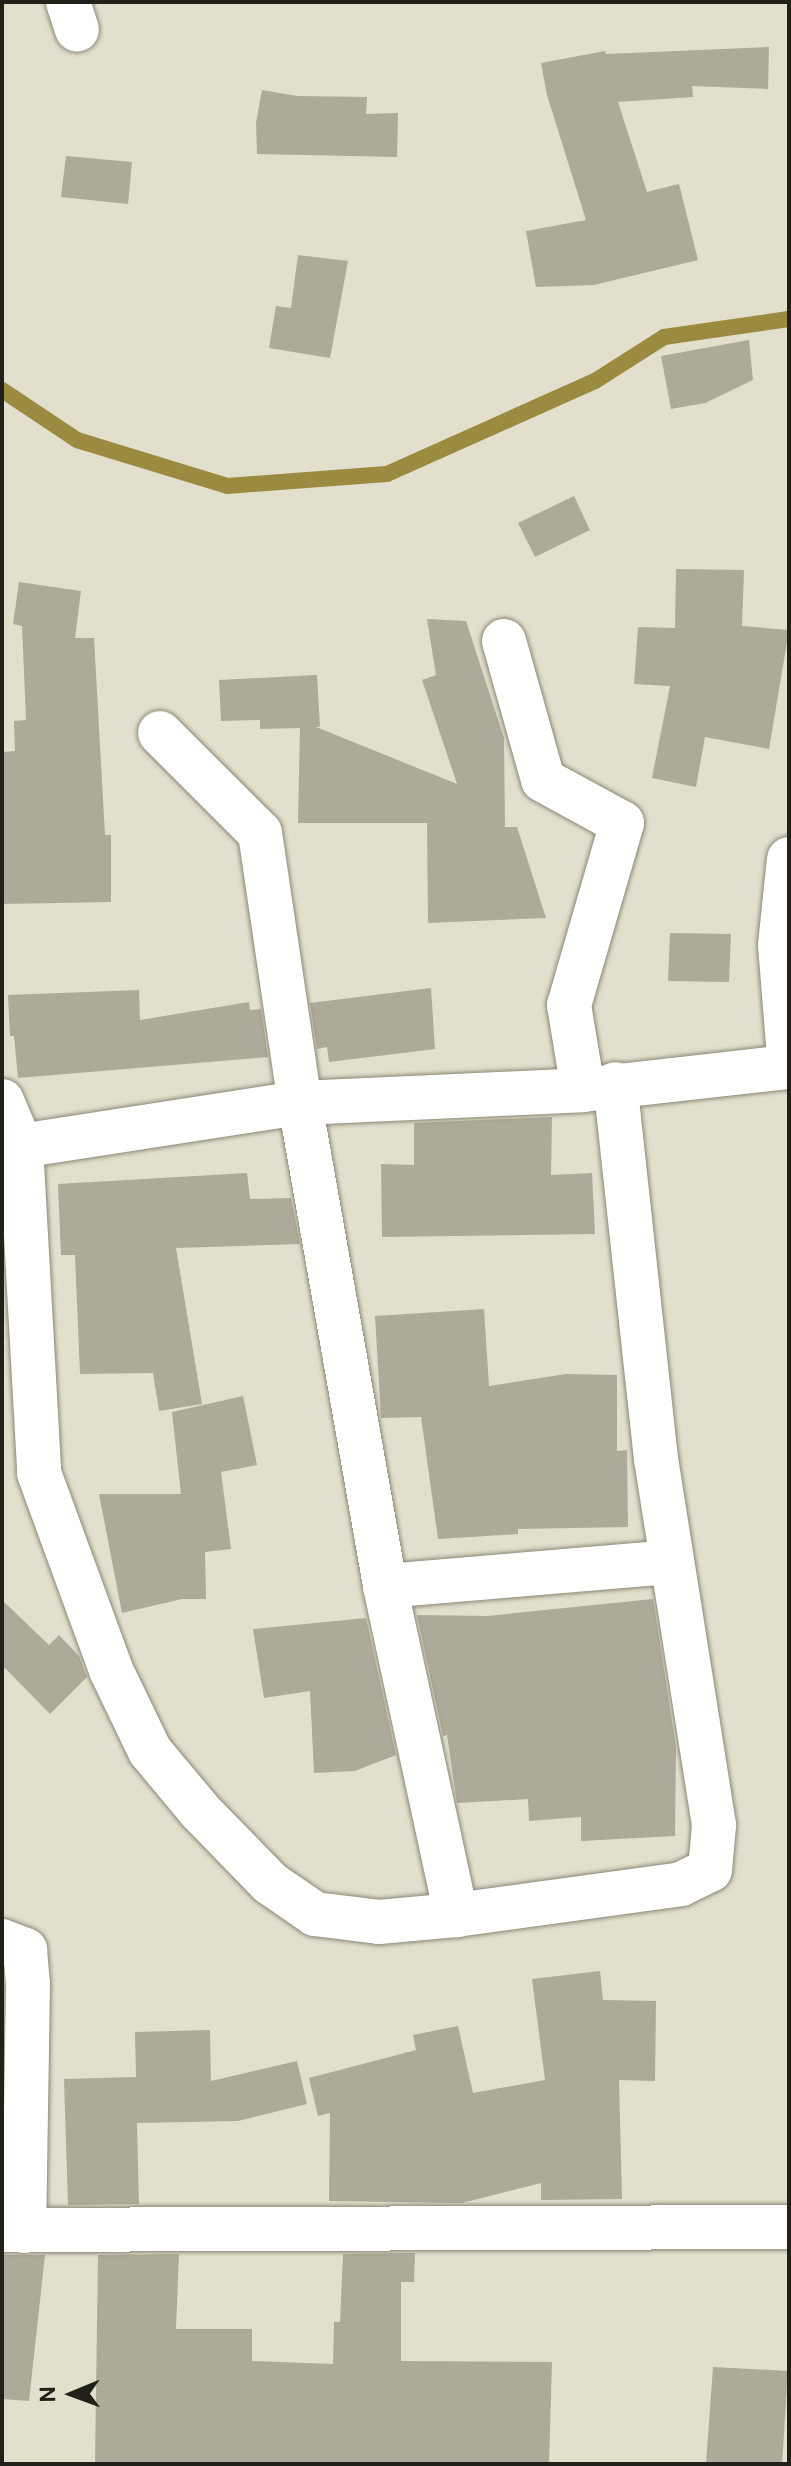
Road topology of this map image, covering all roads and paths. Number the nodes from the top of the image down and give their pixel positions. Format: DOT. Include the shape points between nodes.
graph roads {
  1 [pos="504,641"];
  2 [pos="160,733"];
  3 [pos="789,859"];
  4 [pos="789,1058"];
  5 [pos="789,1067"];
  6 [pos="599,1087"];
  7 [pos="2,1101"];
  8 [pos="300,1103"];
  9 [pos="21,1146"];
  10 [pos="671,1562"];
  11 [pos="385,1586"];
  12 [pos="456,1915"];
  13 [pos="2,1941"];
  14 [pos="789,2227"];
  15 [pos="13,2230"];
  1 -- 6 [label="street" via="543,780 622,823 569,1005"];
  2 -- 8 [label="street" via="260,833"];
  3 -- 4 [label="street" via="780,945"];
  5 -- 6 [label="street"];
  6 -- 8 [label="street"];
  6 -- 10 [label="street"];
  7 -- 9 [label="street"];
  8 -- 9 [label="street"];
  8 -- 11 [label="street"];
  9 -- 12 [label="street" via="39,1473 111,1670 150,1751 270,1883 315,1914 379,1922"];
  10 -- 11 [label="street"];
  10 -- 12 [label="street" via="714,1825 710,1870 681,1884"];
  11 -- 12 [label="street"];
  13 -- 15 [label="street" via="25,1950 28,1984"];
  14 -- 15 [label="street"];
}
